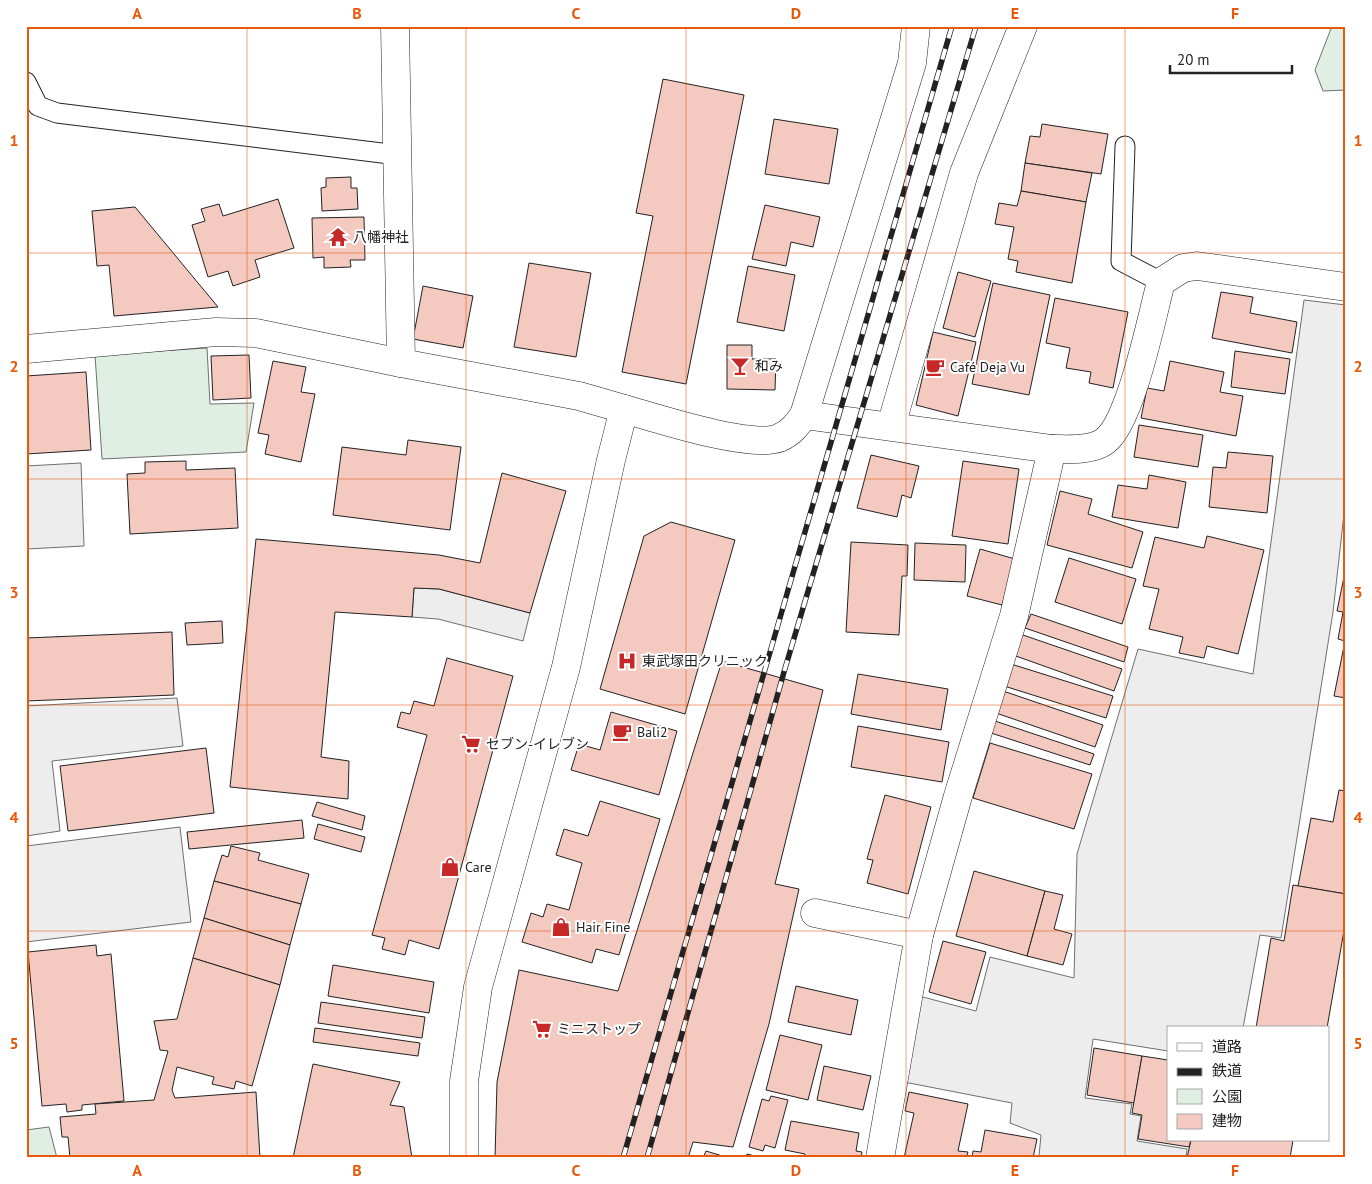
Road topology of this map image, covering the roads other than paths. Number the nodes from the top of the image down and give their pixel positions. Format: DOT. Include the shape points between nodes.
graph roads {
  1 [pos="395,26"];
  2 [pos="916,26"];
  3 [pos="1023,26"];
  4 [pos="26,82"];
  5 [pos="1125,146"];
  6 [pos="398,155"];
  7 [pos="1162,282"];
  8 [pos="1346,287"];
  9 [pos="26,349"];
  10 [pos="401,364"];
  11 [pos="624,409"];
  12 [pos="804,415"];
  13 [pos="891,426"];
  14 [pos="1052,449"];
  15 [pos="814,913"];
  16 [pos="918,935"];
  17 [pos="464,1158"];
  18 [pos="880,1158"];
  1 -- 6 [label="street"];
  2 -- 12 [label="street" via="912,63"];
  3 -- 13 [label="street" via="964,173"];
  4 -- 6 [label="lane" via="38,106 56,113"];
  5 -- 7 [label="lane" via="1121,261"];
  6 -- 10 [label="street"];
  7 -- 8 [label="street" via="1183,268 1198,266"];
  7 -- 14 [label="street" via="1127,408 1114,432 1104,442 1089,448"];
  9 -- 10 [label="street" via="216,332 256,332"];
  10 -- 11 [label="street" via="579,396"];
  11 -- 12 [label="street" via="693,429 757,440 777,439 791,432"];
  11 -- 17 [label="street" via="566,668 478,987 464,1081"];
  12 -- 13 [label="street"];
  13 -- 14 [label="street"];
  14 -- 16 [label="street" via="1014,616"];
  15 -- 16 [label="street"];
  16 -- 18 [label="street"];
}
